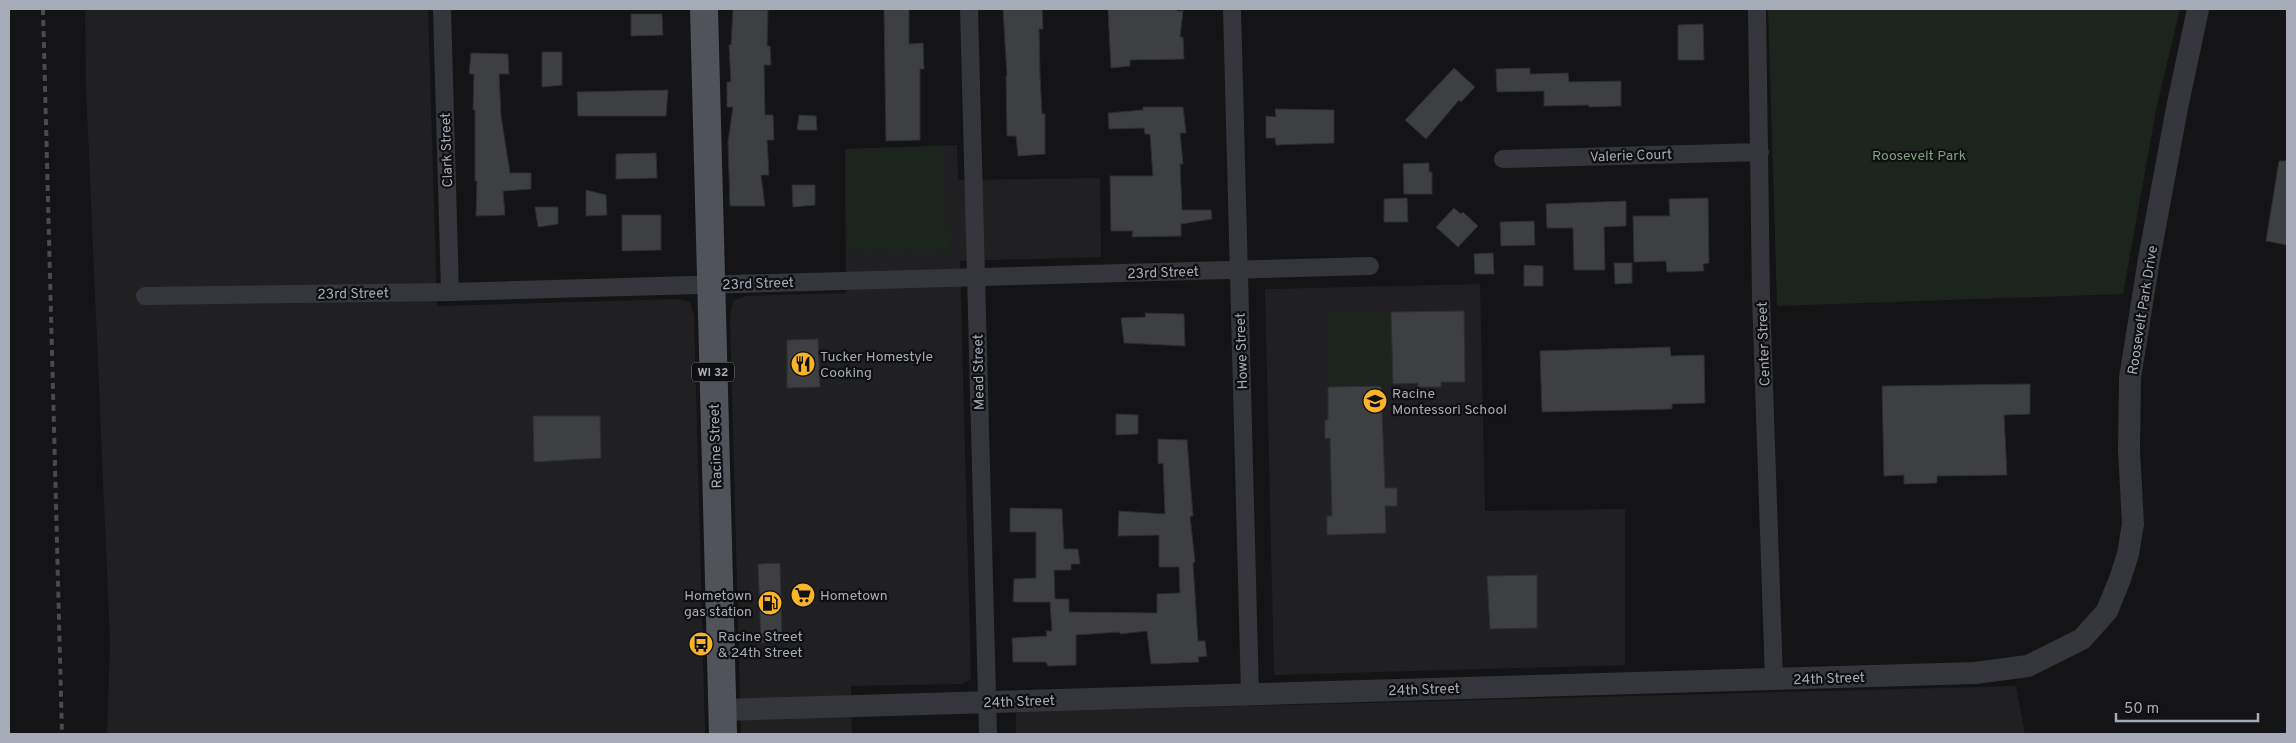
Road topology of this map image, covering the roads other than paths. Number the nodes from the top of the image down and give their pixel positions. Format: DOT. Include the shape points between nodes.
graph roads {
  1 [pos="442,9"];
  2 [pos="704,9"];
  3 [pos="969,9"];
  4 [pos="1232,9"];
  5 [pos="1757,9"];
  6 [pos="2198,9"];
  7 [pos="1760,152"];
  8 [pos="1503,159"];
  9 [pos="1370,266"];
  10 [pos="1239,270"];
  11 [pos="976,277"];
  12 [pos="711,284"];
  13 [pos="450,292"];
  14 [pos="145,296"];
  15 [pos="2106,611"];
  16 [pos="1774,680"];
  17 [pos="1250,694"];
  18 [pos="987,702"];
  19 [pos="723,722"];
  20 [pos="988,734"];
  1 -- 13 [label="street, Clark Street"];
  2 -- 12 [label="main road, Racine Street / WI 32"];
  3 -- 11 [label="street, Mead Street"];
  4 -- 10 [label="street, Howe Street"];
  5 -- 7 [label="street, Center Street"];
  6 -- 15 [label="street, Roosevelt Park Drive" via="2172,136 2130,378 2133,524 2128,554"];
  7 -- 8 [label="street, Valerie Court"];
  7 -- 16 [label="street, Center Street"];
  9 -- 10 [label="street, 23rd Street"];
  10 -- 11 [label="street, 23rd Street"];
  10 -- 17 [label="street, Howe Street"];
  11 -- 12 [label="street, 23rd Street"];
  11 -- 18 [label="street, Mead Street"];
  12 -- 13 [label="street, 23rd Street"];
  12 -- 19 [label="main road, Racine Street / WI 32"];
  13 -- 14 [label="street, 23rd Street"];
  15 -- 16 [label="street, 24th Street" via="2082,639 2028,666 1990,673"];
  16 -- 17 [label="street, 24th Street"];
  17 -- 18 [label="street, 24th Street"];
  18 -- 19 [label="street, 24th Street"];
  18 -- 20 [label="street, Mead Street"];
}
